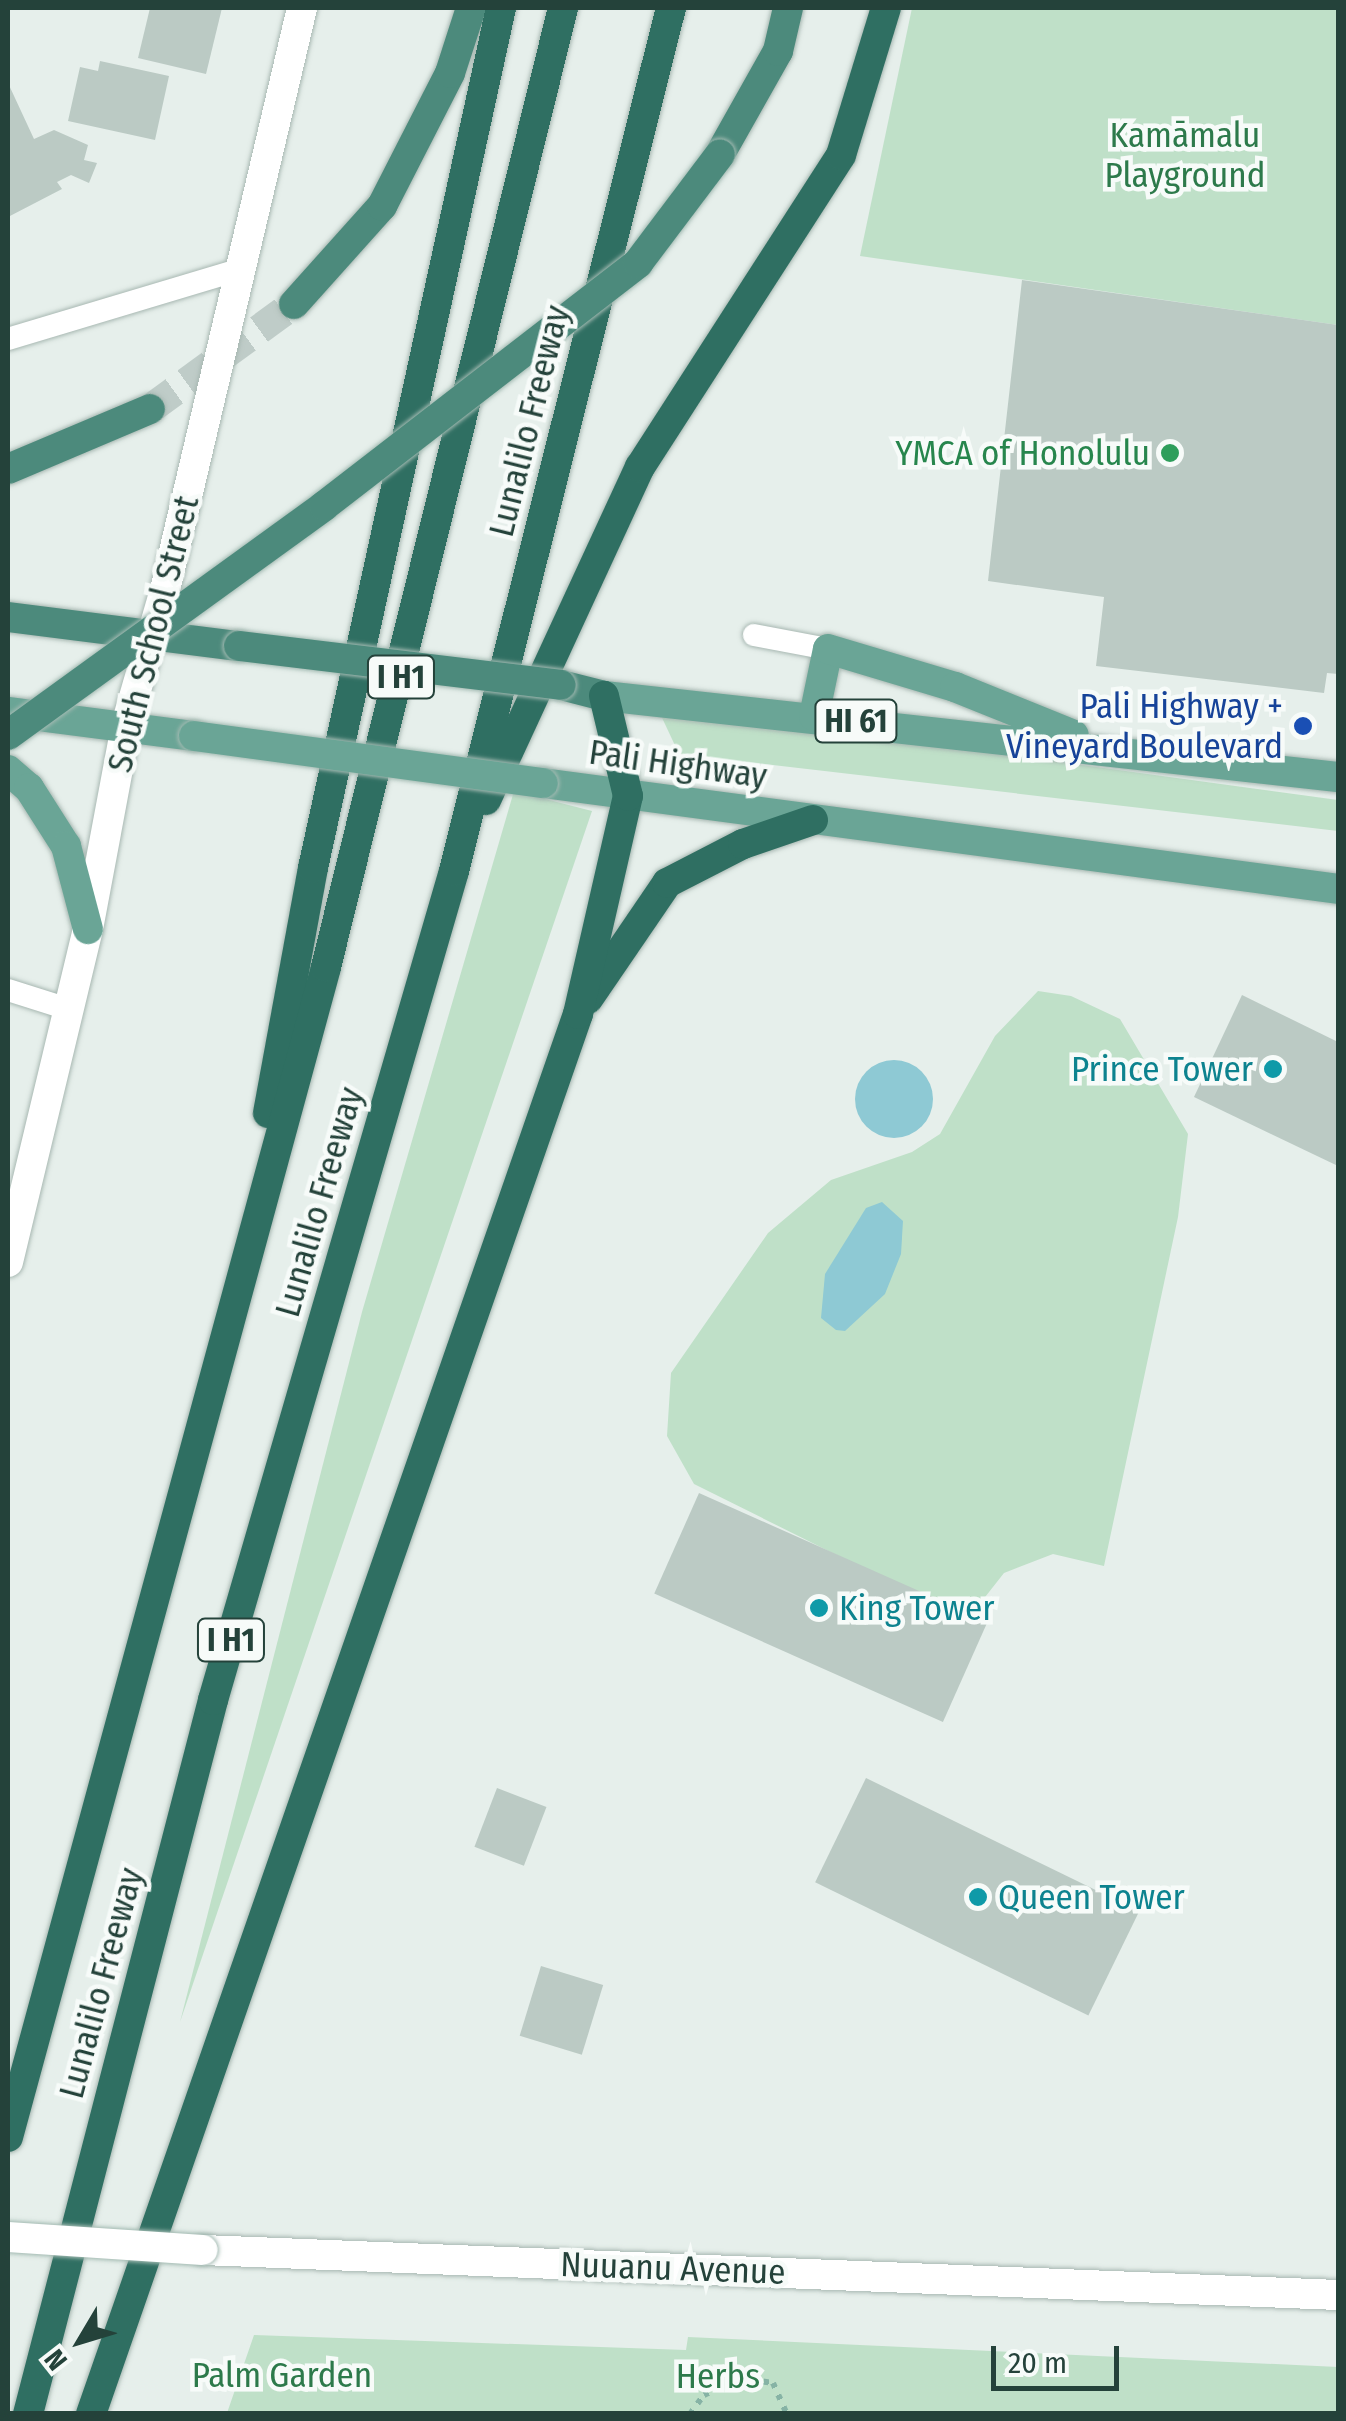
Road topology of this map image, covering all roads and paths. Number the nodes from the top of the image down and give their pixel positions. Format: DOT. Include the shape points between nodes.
graph roads {
  1 [pos="302,8"];
  2 [pos="471,8"];
  3 [pos="501,8"];
  4 [pos="564,8"];
  5 [pos="671,8"];
  6 [pos="788,8"];
  7 [pos="886,8"];
  8 [pos="241,269"];
  9 [pos="294,304"];
  10 [pos="8,339"];
  11 [pos="150,409"];
  12 [pos="8,469"];
  13 [pos="8,617"];
  14 [pos="754,635"];
  15 [pos="151,640"];
  16 [pos="828,649"];
  17 [pos="604,696"];
  18 [pos="8,712"];
  19 [pos="814,716"];
  20 [pos="126,726"];
  21 [pos="8,735"];
  22 [pos="1109,749"];
  23 [pos="8,770"];
  24 [pos="1338,778"];
  25 [pos="628,796"];
  26 [pos="813,820"];
  27 [pos="454,871"];
  28 [pos="1338,889"];
  29 [pos="88,928"];
  30 [pos="8,990"];
  31 [pos="68,1009"];
  32 [pos="578,1014"];
  33 [pos="8,1262"];
  34 [pos="226,1342"];
  35 [pos="8,2137"];
  36 [pos="8,2237"];
  37 [pos="1338,2295"];
  38 [pos="28,2414"];
  39 [pos="92,2414"];
  40 [pos="690,2414"];
  41 [pos="787,2414"];
  1 -- 8 [label="main road, South School Street"];
  2 -- 9 [label="highway" via="450,73 382,206"];
  3 -- 34 [label="highway" via="314,868"];
  4 -- 34 [label="highway, Lunalilo Freeway / I H1" via="422,592"];
  5 -- 27 [label="highway, Lunalilo Freeway / I H1"];
  6 -- 21 [label="highway, bridge" via="778,51 720,154 638,264 340,494"];
  7 -- 27 [label="highway" via="841,155 640,467"];
  8 -- 10 [label="lane"];
  8 -- 15 [label="main road, South School Street"];
  11 -- 12 [label="highway"];
  13 -- 15 [label="highway, Pali Highway / HI 61"];
  14 -- 16 [label="lane"];
  15 -- 17 [label="highway, Pali Highway / HI 61, bridge"];
  15 -- 20 [label="main road, South School Street"];
  16 -- 19 [label="main road"];
  16 -- 22 [label="main road" via="955,686"];
  17 -- 19 [label="main road, Pali Highway / HI 61"];
  17 -- 25 [label="highway"];
  18 -- 20 [label="main road, Pali Highway"];
  19 -- 22 [label="main road, Pali Highway / HI 61"];
  20 -- 25 [label="main road, Pali Highway, bridge"];
  20 -- 29 [label="main road, South School Street"];
  22 -- 24 [label="main road, Pali Highway / HI 61"];
  23 -- 29 [label="main road" via="29,788 66,846"];
  25 -- 26 [label="main road, Pali Highway"];
  25 -- 32 [label="highway"];
  26 -- 28 [label="main road, Pali Highway"];
  26 -- 32 [label="highway" via="743,844 667,883"];
  27 -- 38 [label="highway, Lunalilo Freeway / I H1" via="214,1700"];
  29 -- 31 [label="main road, South School Street"];
  30 -- 31 [label="lane"];
  31 -- 33 [label="main road, South School Street"];
  32 -- 39 [label="highway"];
  34 -- 35 [label="highway, Lunalilo Freeway / I H1"];
  36 -- 37 [label="main road, Nuuanu Avenue, bridge" via="287,2255"];
  40 -- 41 [label="path" via="704,2394 738,2378 774,2383"];
}
